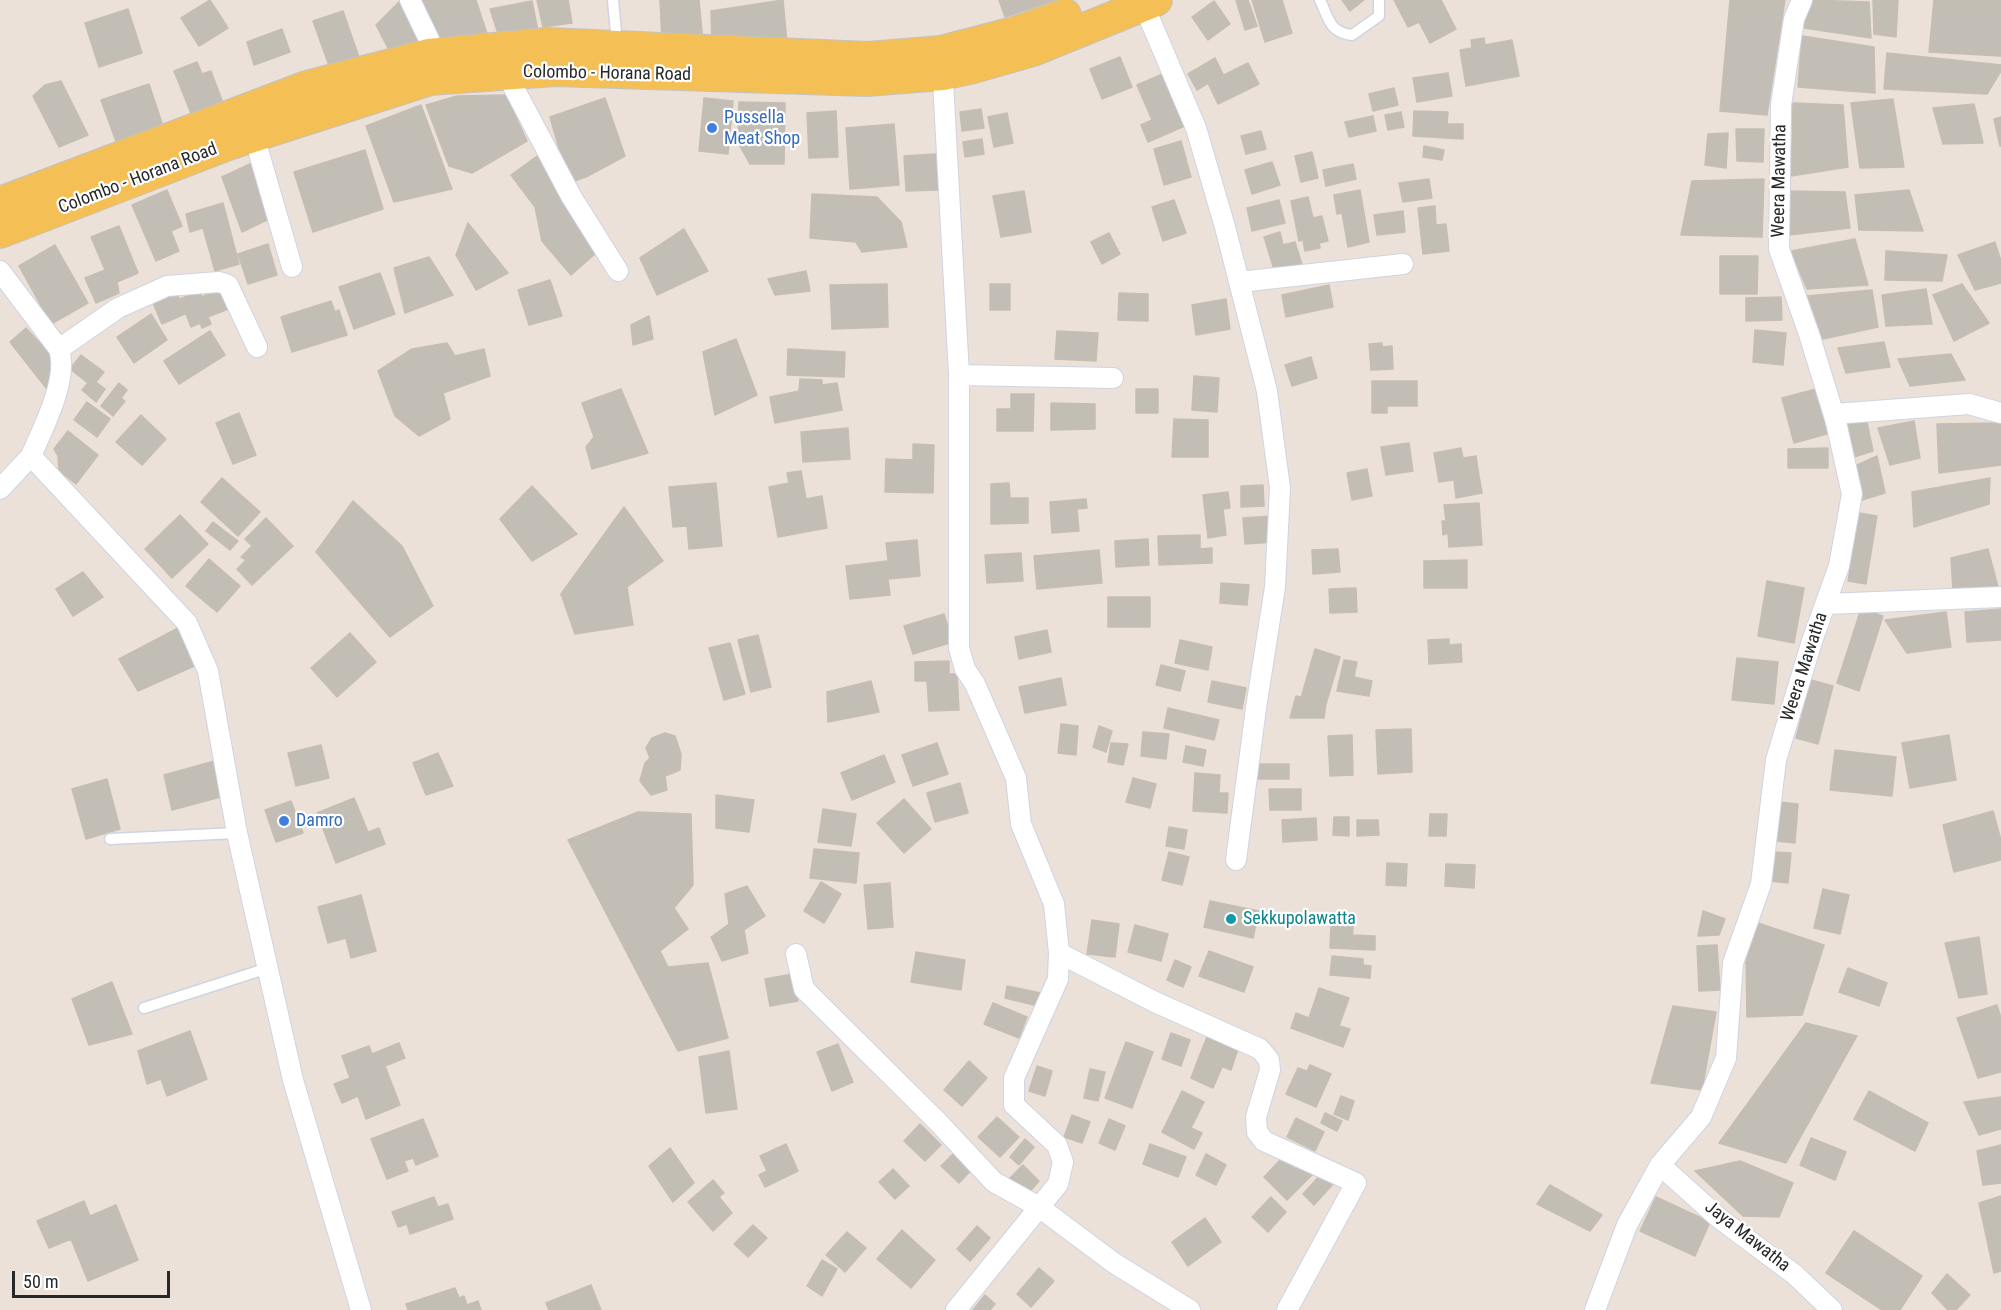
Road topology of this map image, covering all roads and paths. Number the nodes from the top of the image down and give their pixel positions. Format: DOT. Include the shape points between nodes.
graph roads {
  1 [pos="410,0"];
  2 [pos="614,0"];
  3 [pos="1320,0"];
  4 [pos="1379,0"];
  5 [pos="1802,0"];
  6 [pos="1084,3"];
  7 [pos="1150,3"];
  8 [pos="617,47"];
  9 [pos="436,54"];
  10 [pos="942,63"];
  11 [pos="506,73"];
  12 [pos="254,136"];
  13 [pos="0,202"];
  14 [pos="0,232"];
  15 [pos="1403,264"];
  16 [pos="292,267"];
  17 [pos="0,271"];
  18 [pos="618,271"];
  19 [pos="1239,282"];
  20 [pos="257,347"];
  21 [pos="59,349"];
  22 [pos="959,375"];
  23 [pos="1113,378"];
  24 [pos="2001,413"];
  25 [pos="1834,414"];
  26 [pos="31,456"];
  27 [pos="0,489"];
  28 [pos="2001,597"];
  29 [pos="1826,604"];
  30 [pos="237,833"];
  31 [pos="110,839"];
  32 [pos="1236,860"];
  33 [pos="1059,953"];
  34 [pos="796,954"];
  35 [pos="268,968"];
  36 [pos="144,1008"];
  37 [pos="1660,1165"];
  38 [pos="1040,1207"];
  39 [pos="361,1310"];
  40 [pos="956,1310"];
  41 [pos="1190,1310"];
  42 [pos="1287,1310"];
  43 [pos="1594,1310"];
  44 [pos="1832,1310"];
  1 -- 9 [label="street"];
  2 -- 8 [label="lane"];
  3 -- 4 [label="lane" via="1333,29 1352,35 1379,16"];
  5 -- 25 [label="street, Weera Mawatha" via="1794,19 1781,105 1779,249"];
  6 -- 10 [label="main road, Colombo - Horana Road"];
  7 -- 10 [label="main road, Colombo - Horana Road" via="1033,50 970,68"];
  7 -- 19 [label="street" via="1196,128"];
  8 -- 9 [label="main road, Colombo - Horana Road" via="547,44"];
  8 -- 10 [label="main road, Colombo - Horana Road"];
  9 -- 13 [label="main road, Colombo - Horana Road" via="308,87"];
  10 -- 11 [label="main road, Colombo - Horana Road" via="867,80 555,70"];
  10 -- 22 [label="street"];
  11 -- 12 [label="main road, Colombo - Horana Road" via="430,79"];
  11 -- 18 [label="street" via="571,196"];
  12 -- 14 [label="main road, Colombo - Horana Road"];
  12 -- 16 [label="street"];
  15 -- 19 [label="street"];
  17 -- 21 [label="street"];
  19 -- 32 [label="street" via="1267,391 1280,488 1275,587"];
  20 -- 21 [label="street" via="228,285 219,282 167,286 118,308"];
  21 -- 26 [label="street" via="58,394"];
  22 -- 23 [label="street"];
  22 -- 33 [label="street" via="959,648 1016,778 1022,824 1054,904"];
  24 -- 25 [label="street" via="1969,404"];
  25 -- 29 [label="street, Weera Mawatha" via="1852,494 1839,566"];
  26 -- 27 [label="street"];
  26 -- 30 [label="street" via="187,623 208,671"];
  28 -- 29 [label="street"];
  29 -- 37 [label="street, Weera Mawatha" via="1776,760 1761,884 1733,963 1726,1058 1701,1117"];
  30 -- 31 [label="lane"];
  30 -- 35 [label="street"];
  33 -- 38 [label="street" via="1058,979 1014,1078 1014,1105 1057,1145 1063,1162 1059,1184"];
  33 -- 42 [label="street" via="1260,1049 1269,1060 1270,1070 1256,1117 1257,1132 1264,1141 1356,1183"];
  34 -- 38 [label="street" via="804,989 994,1182"];
  35 -- 36 [label="lane"];
  35 -- 39 [label="street" via="293,1080"];
  37 -- 43 [label="street, Weera Mawatha" via="1627,1225"];
  37 -- 44 [label="street, Jaya Mawatha" via="1720,1219 1794,1274"];
  38 -- 40 [label="street"];
  38 -- 41 [label="street" via="1114,1263"];
}
